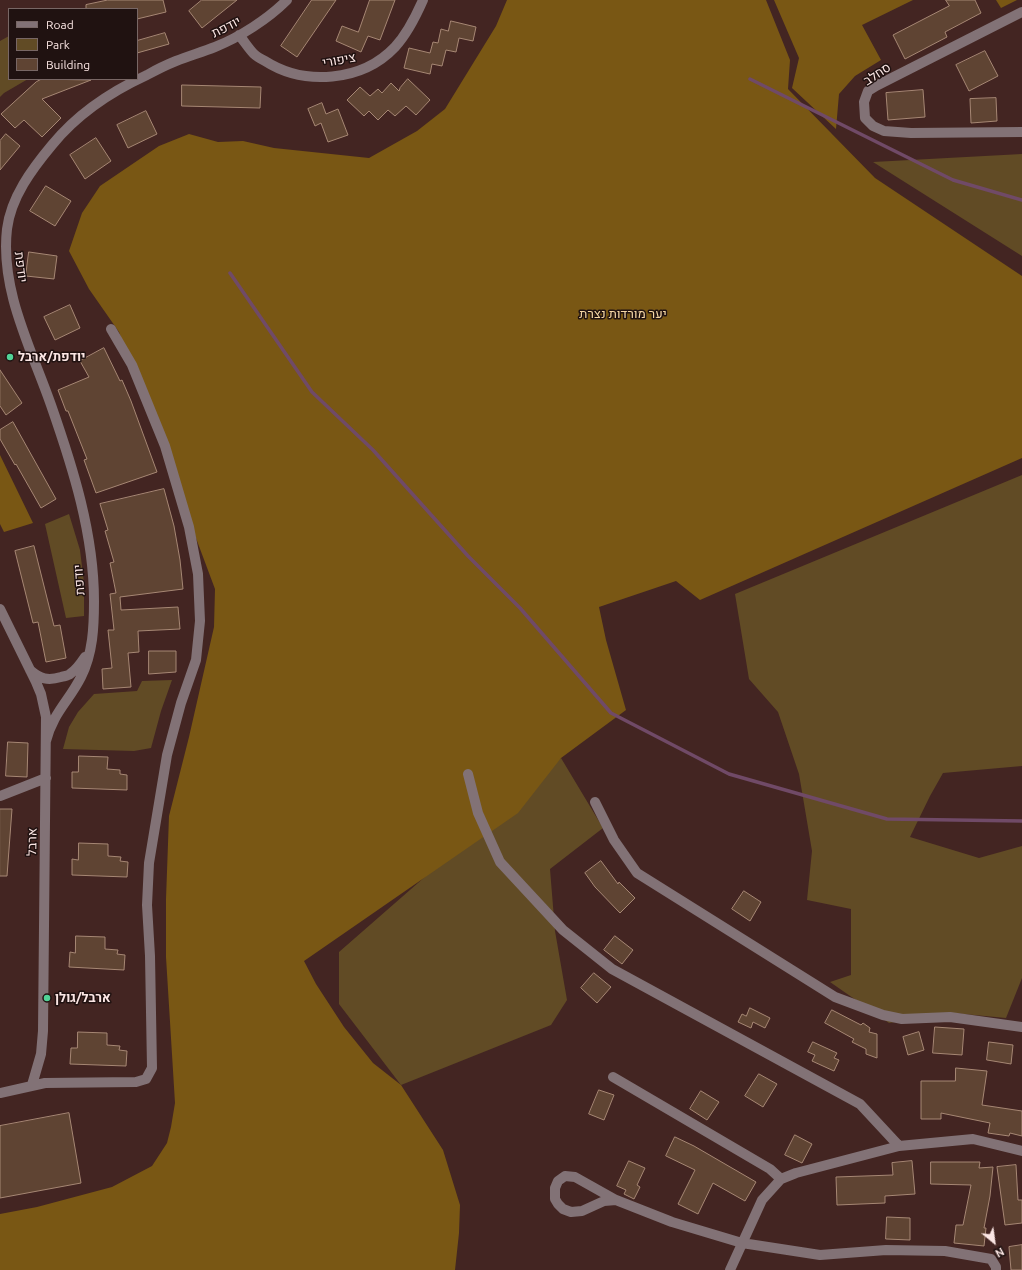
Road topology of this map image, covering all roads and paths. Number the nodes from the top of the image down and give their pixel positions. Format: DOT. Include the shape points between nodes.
graph roads {
  1 [pos="287,0"];
  2 [pos="423,0"];
  3 [pos="1022,12"];
  4 [pos="239,35"];
  5 [pos="138,79"];
  6 [pos="135,80"];
  7 [pos="1022,132"];
  8 [pos="111,329"];
  9 [pos="0,608"];
  10 [pos="91,647"];
  11 [pos="29,669"];
  12 [pos="46,741"];
  13 [pos="468,774"];
  14 [pos="46,778"];
  15 [pos="0,796"];
  16 [pos="595,802"];
  17 [pos="1022,1028"];
  18 [pos="613,1077"];
  19 [pos="32,1085"];
  20 [pos="0,1093"];
  21 [pos="899,1146"];
  22 [pos="1022,1151"];
  23 [pos="781,1179"];
  24 [pos="616,1200"];
  25 [pos="742,1243"];
  26 [pos="730,1270"];
  27 [pos="996,1270"];
  1 -- 4 [label="street, יודפת" via="259,24"];
  2 -- 4 [label="street, ציפורי" via="407,32 395,48 362,70 341,76 322,77 276,68 254,54"];
  3 -- 7 [label="street, סחלב" via="876,86 868,92 864,102 865,118 873,126 884,130 911,133"];
  4 -- 5 [label="street, יודפת"];
  6 -- 10 [label="street, יודפת" via="100,100 77,118 53,143 30,173 14,202 7,227 5,258 17,314 51,404 86,522 94,600"];
  8 -- 19 [label="street" via="132,365 164,446 189,527 198,574 200,621 196,660 167,755 149,863 147,905 152,1068 146,1079 136,1082"];
  9 -- 11 [label="street, ארבל"];
  10 -- 11 [label="street, יודפת" via="80,665 70,674 45,679"];
  10 -- 12 [label="street, יודפת" via="81,677 50,726"];
  11 -- 12 [label="street, ארבל" via="41,694 46,717"];
  12 -- 14 [label="street, ארבל"];
  13 -- 21 [label="street" via="478,813 500,862 563,930 612,969 860,1104"];
  14 -- 15 [label="street"];
  14 -- 19 [label="street, ארבל" via="41,1054"];
  16 -- 17 [label="street" via="614,840 637,873 834,997 883,1016 902,1019 950,1017"];
  18 -- 23 [label="street" via="770,1169"];
  19 -- 20 [label="street"];
  21 -- 22 [label="street" via="973,1139"];
  21 -- 23 [label="street"];
  23 -- 25 [label="street" via="762,1200"];
  24 -- 24 [label="street" via="575,1177 565,1176 558,1181 555,1188 555,1199 558,1204 571,1212 604,1201"];
  24 -- 25 [label="street" via="672,1222"];
  25 -- 26 [label="street"];
  25 -- 27 [label="street" via="820,1255 886,1250 945,1251 991,1259"];
}
